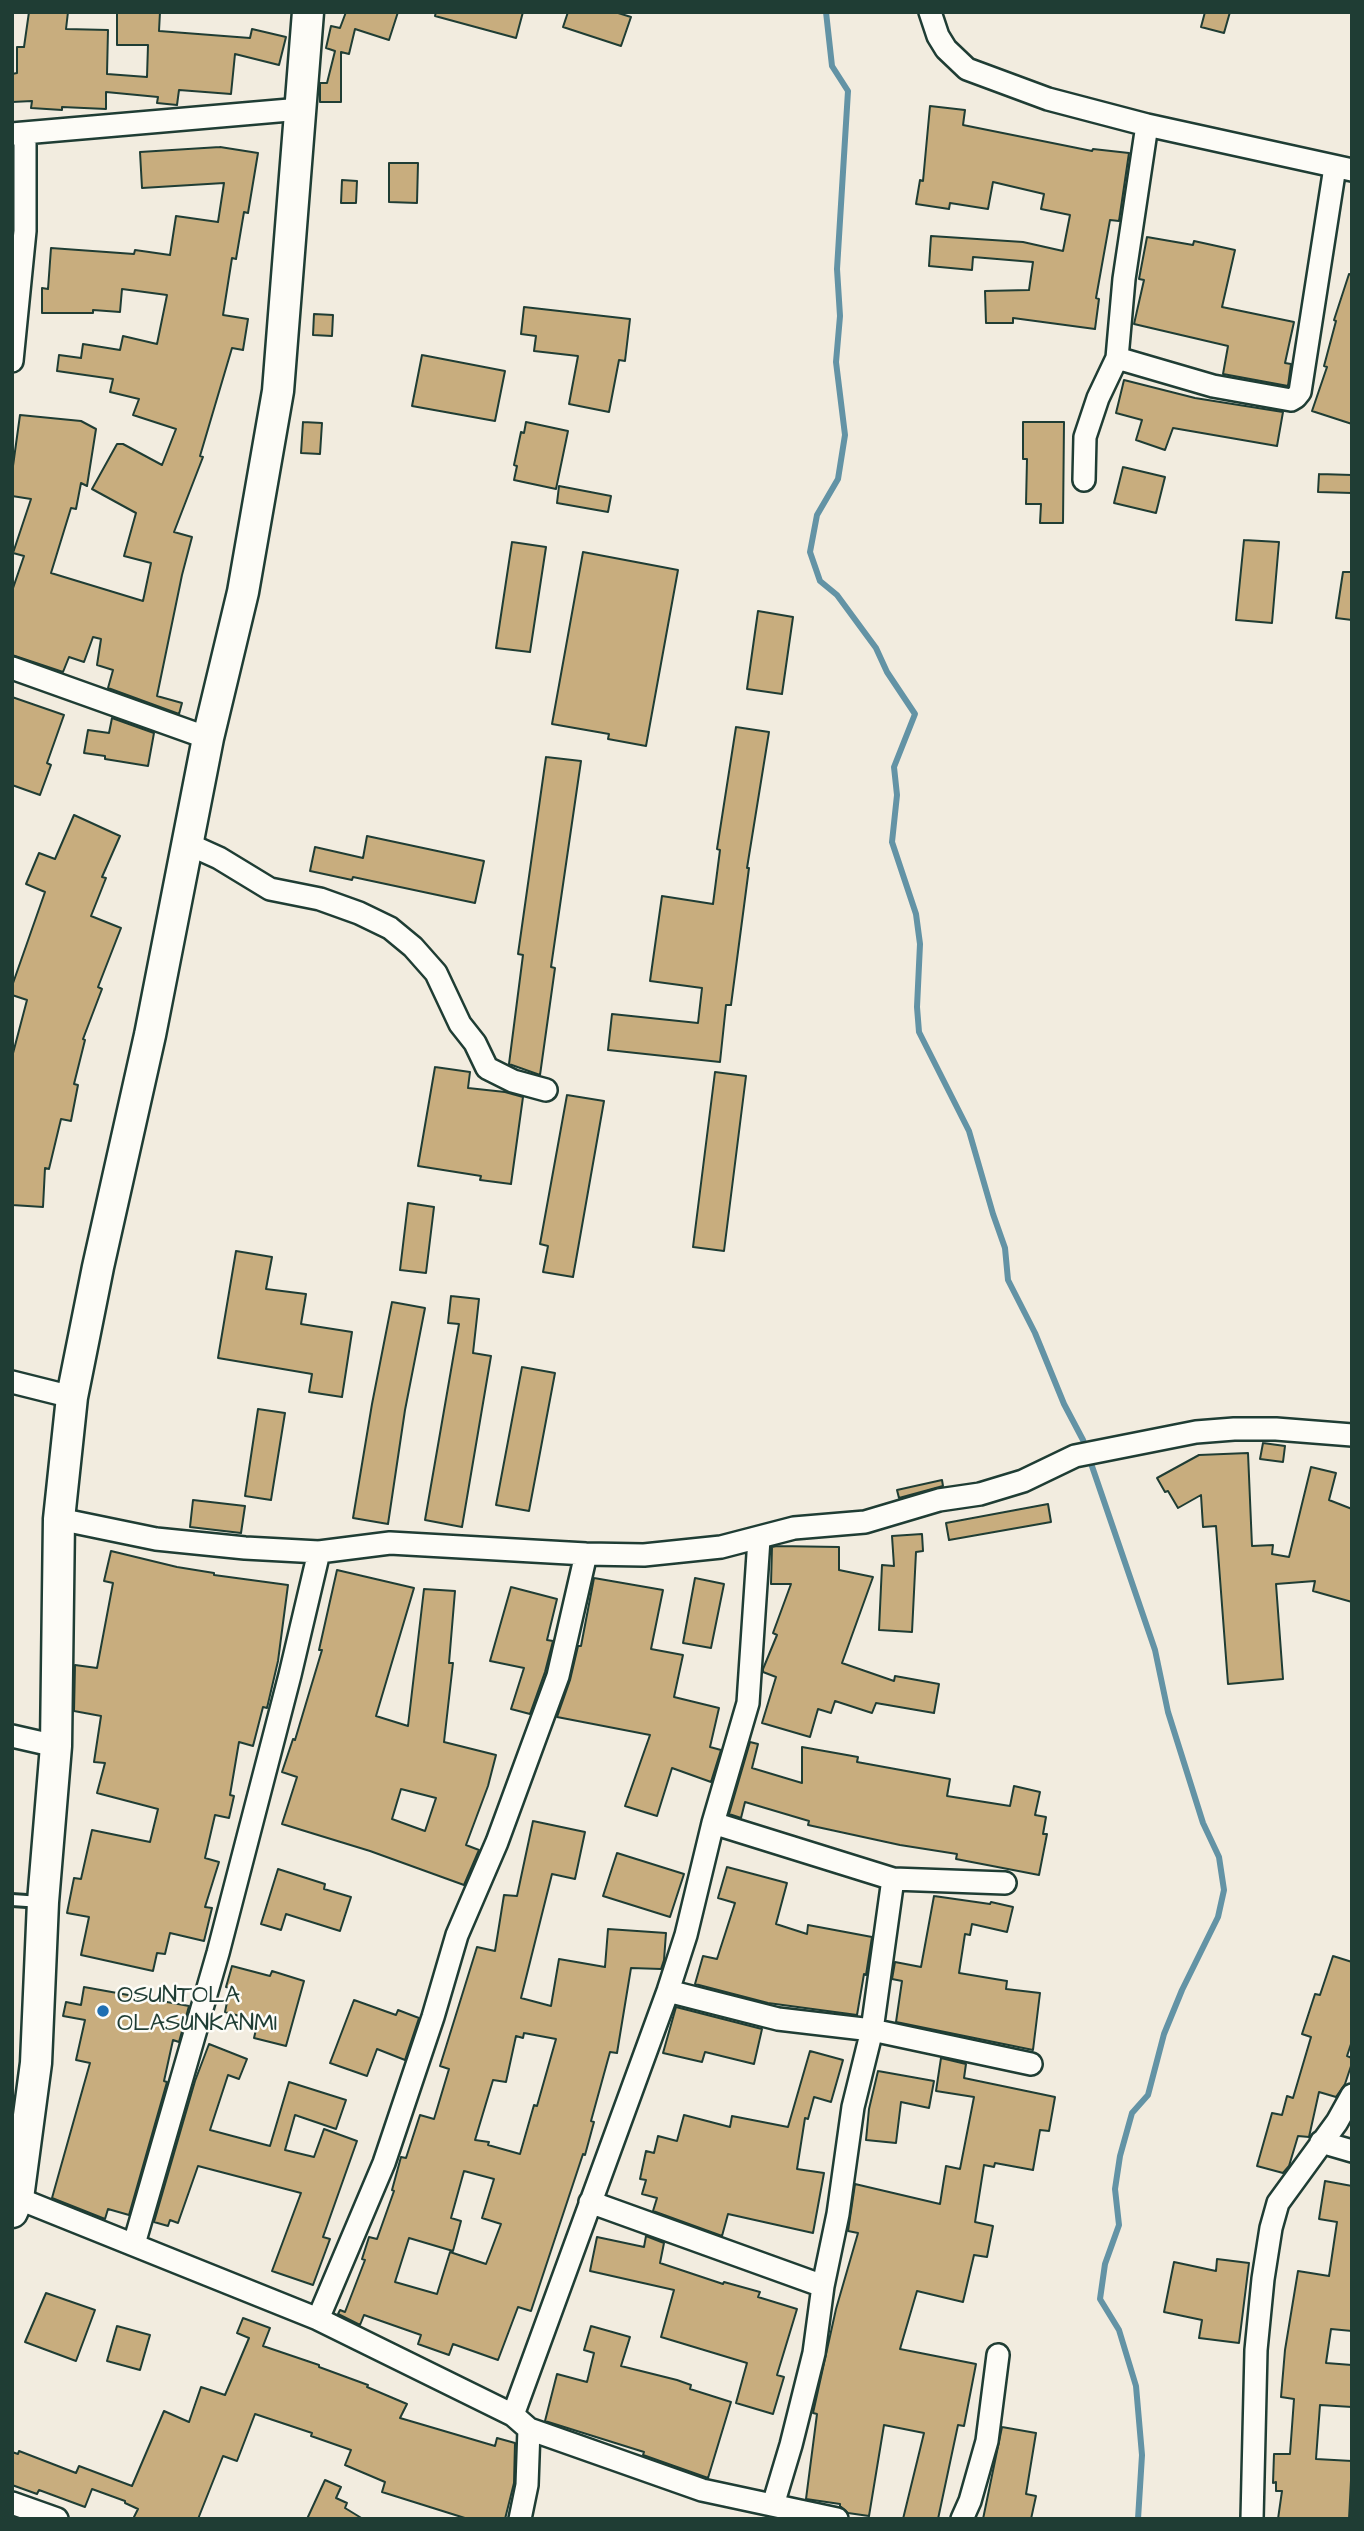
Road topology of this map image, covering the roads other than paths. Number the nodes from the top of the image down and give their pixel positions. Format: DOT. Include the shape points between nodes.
graph roads {
  1 [pos="930,12"];
  2 [pos="301,13"];
  3 [pos="301,108"];
  4 [pos="1147,125"];
  5 [pos="19,134"];
  6 [pos="1344,169"];
  7 [pos="1116,358"];
  8 [pos="12,361"];
  9 [pos="1084,480"];
  10 [pos="12,668"];
  11 [pos="208,738"];
  12 [pos="188,844"];
  13 [pos="546,1090"];
  14 [pos="12,1382"];
  15 [pos="72,1397"];
  16 [pos="1352,1435"];
  17 [pos="60,1519"];
  18 [pos="759,1539"];
  19 [pos="319,1552"];
  20 [pos="586,1554"];
  21 [pos="12,1736"];
  22 [pos="56,1746"];
  23 [pos="713,1823"];
  24 [pos="893,1879"];
  25 [pos="1005,1883"];
  26 [pos="12,1900"];
  27 [pos="43,1902"];
  28 [pos="668,1991"];
  29 [pos="872,2030"];
  30 [pos="1031,2064"];
  31 [pos="1352,2095"];
  32 [pos="1321,2142"];
  33 [pos="1352,2151"];
  34 [pos="14,2202"];
  35 [pos="590,2202"];
  36 [pos="134,2244"];
  37 [pos="823,2286"];
  38 [pos="317,2319"];
  39 [pos="998,2355"];
  40 [pos="513,2415"];
  41 [pos="529,2429"];
  42 [pos="12,2503"];
  43 [pos="773,2505"];
  44 [pos="57,2519"];
  45 [pos="520,2519"];
  46 [pos="836,2519"];
  47 [pos="962,2519"];
  48 [pos="1252,2519"];
  1 -- 4 [label="street" via="946,49 967,69 1048,99"];
  2 -- 3 [label="main road"];
  3 -- 5 [label="street"];
  3 -- 11 [label="main road" via="278,391 243,592"];
  4 -- 6 [label="street"];
  4 -- 7 [label="street"];
  5 -- 8 [label="street" via="25,231"];
  6 -- 7 [label="street" via="1296,397 1291,400 1213,386"];
  7 -- 9 [label="street" via="1085,437"];
  10 -- 11 [label="street"];
  11 -- 12 [label="main road"];
  12 -- 13 [label="street" via="270,889 320,899 390,928 436,973 487,1068 513,1082"];
  12 -- 15 [label="main road"];
  14 -- 15 [label="street"];
  15 -- 17 [label="main road"];
  16 -- 18 [label="street" via="1276,1429 1196,1432 1075,1456 1023,1481 980,1494 939,1500 865,1522 794,1528"];
  17 -- 19 [label="street" via="156,1539"];
  17 -- 22 [label="main road"];
  18 -- 20 [label="street" via="644,1555"];
  18 -- 23 [label="street" via="748,1703"];
  19 -- 20 [label="street" via="390,1543"];
  19 -- 36 [label="street" via="218,1953"];
  20 -- 38 [label="street" via="558,1676 457,1935 384,2163"];
  21 -- 22 [label="street"];
  22 -- 27 [label="main road"];
  23 -- 24 [label="street"];
  23 -- 28 [label="street"];
  24 -- 25 [label="street"];
  24 -- 29 [label="street"];
  26 -- 27 [label="lane"];
  27 -- 34 [label="main road" via="36,2063"];
  28 -- 29 [label="street" via="778,2019"];
  28 -- 35 [label="street"];
  29 -- 30 [label="street"];
  29 -- 37 [label="street" via="853,2107"];
  31 -- 32 [label="street"];
  32 -- 33 [label="street"];
  32 -- 48 [label="street" via="1278,2203 1271,2228 1256,2350"];
  34 -- 36 [label="street"];
  35 -- 37 [label="street"];
  35 -- 40 [label="street"];
  36 -- 38 [label="street"];
  37 -- 43 [label="street" via="814,2353"];
  38 -- 40 [label="street"];
  39 -- 47 [label="street" via="987,2441"];
  40 -- 41 [label="street"];
  41 -- 43 [label="street" via="702,2490"];
  41 -- 45 [label="street" via="527,2485"];
  42 -- 44 [label="street"];
  43 -- 46 [label="street"];
}
